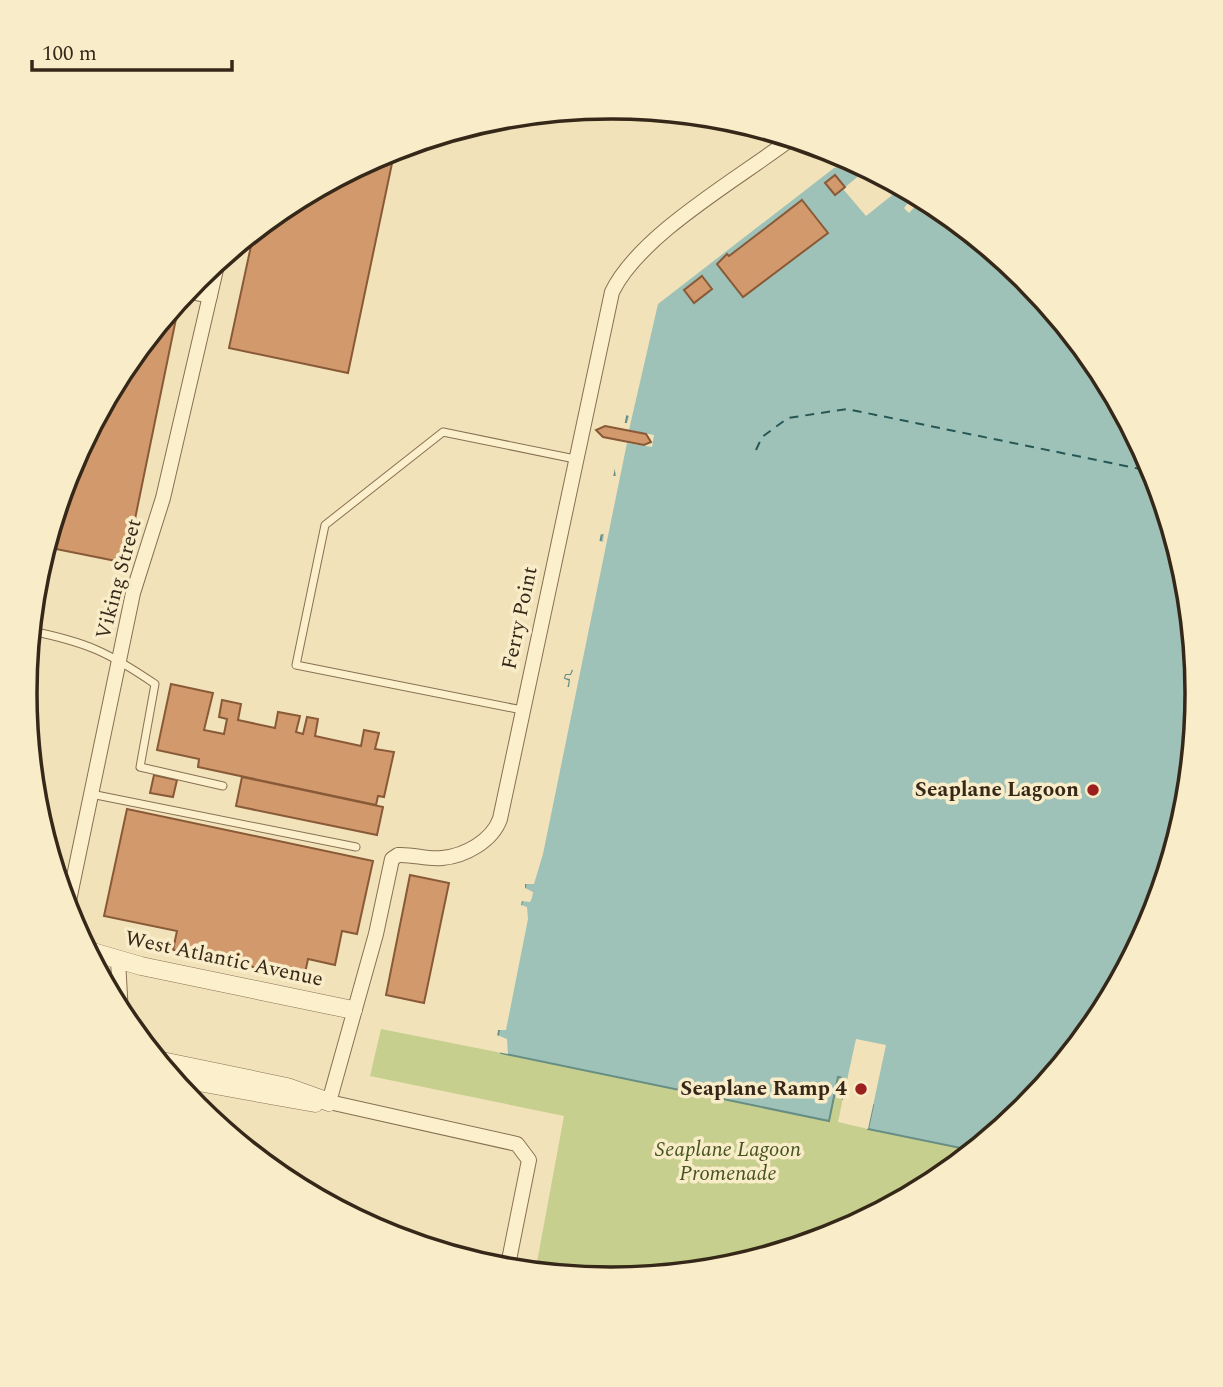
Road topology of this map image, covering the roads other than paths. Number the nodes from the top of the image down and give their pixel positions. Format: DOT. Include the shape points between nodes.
graph roads {
  1 [pos="782,145"];
  2 [pos="215,278"];
  3 [pos="199,294"];
  4 [pos="211,296"];
  5 [pos="575,459"];
  6 [pos="40,633"];
  7 [pos="119,660"];
  8 [pos="522,710"];
  9 [pos="223,786"];
  10 [pos="90,794"];
  11 [pos="356,847"];
  12 [pos="71,887"];
  13 [pos="99,954"];
  14 [pos="118,960"];
  15 [pos="120,990"];
  16 [pos="353,1010"];
  17 [pos="172,1063"];
  18 [pos="186,1080"];
  19 [pos="329,1102"];
  20 [pos="509,1259"];
  1 -- 5 [label="street, Ferry Point" via="691,211 619,278"];
  2 -- 4 [label="street, Viking Street"];
  3 -- 4 [label="street"];
  4 -- 7 [label="street, Viking Street"];
  5 -- 8 [label="street, Ferry Point"];
  5 -- 8 [label="lane" via="443,432 325,525 296,665"];
  6 -- 7 [label="lane" via="80,641"];
  7 -- 9 [label="lane" via="155,684 140,767"];
  7 -- 10 [label="street, Viking Street"];
  8 -- 16 [label="street, Ferry Point" via="496,829 456,856 398,855 392,859"];
  10 -- 11 [label="lane"];
  10 -- 12 [label="street, Viking Street"];
  13 -- 14 [label="street, West Atlantic Avenue"];
  14 -- 15 [label="street"];
  14 -- 16 [label="street, West Atlantic Avenue"];
  16 -- 19 [label="street, Ferry Point"];
  17 -- 19 [label="street" via="287,1087"];
  18 -- 19 [label="street" via="300,1102"];
  19 -- 20 [label="street" via="517,1144 529,1160"];
}
